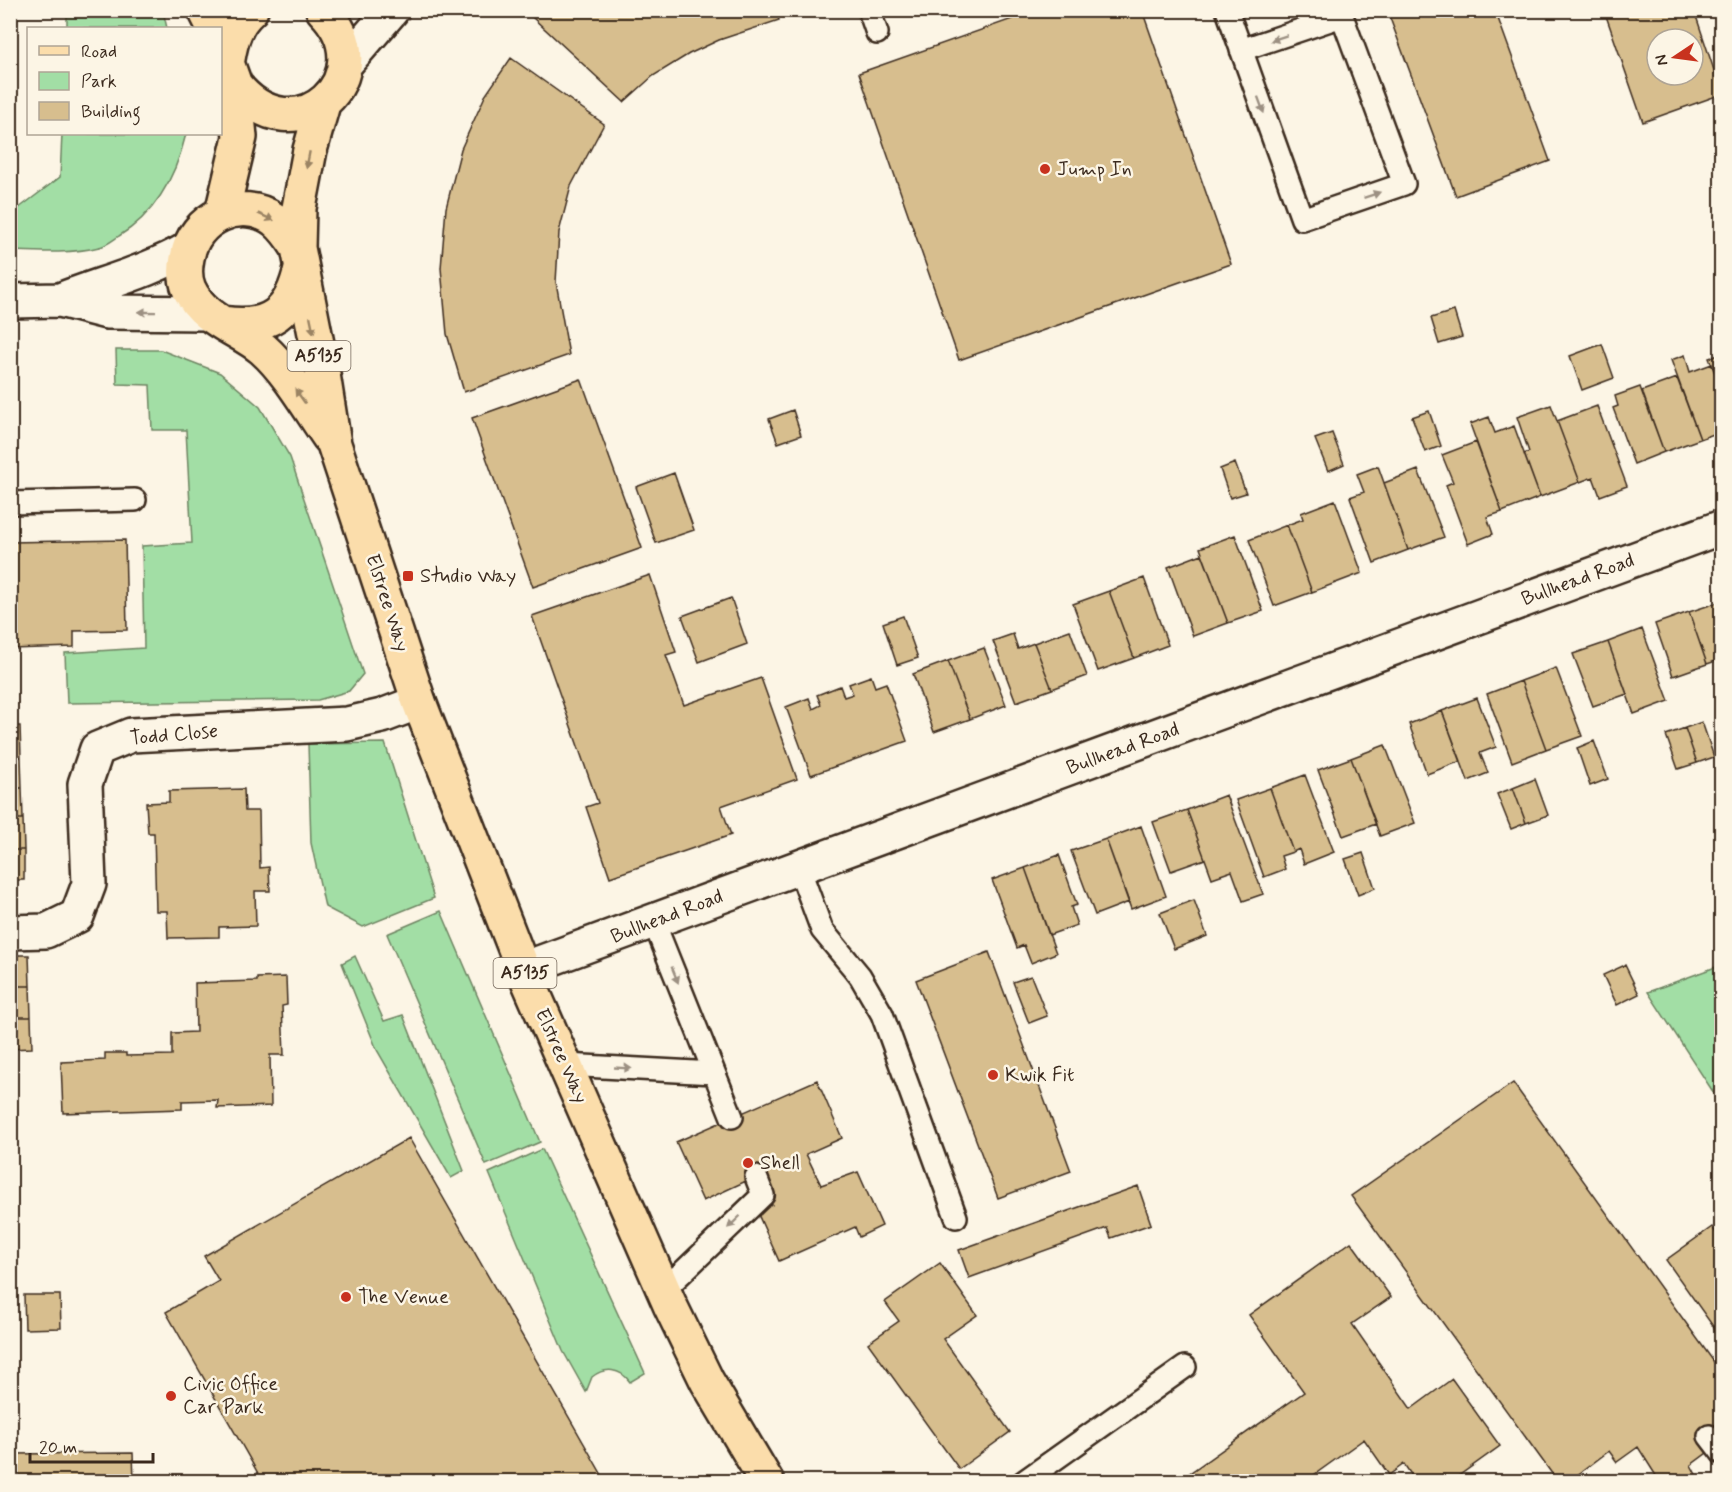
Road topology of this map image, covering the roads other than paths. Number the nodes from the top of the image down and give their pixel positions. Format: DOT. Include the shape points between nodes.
graph roads {
  1 [pos="206,10"];
  2 [pos="251,10"];
  3 [pos="323,10"];
  4 [pos="392,10"];
  5 [pos="869,10"];
  6 [pos="1227,10"];
  7 [pos="214,27"];
  8 [pos="877,33"];
  9 [pos="1241,50"];
  10 [pos="228,62"];
  11 [pos="346,63"];
  12 [pos="323,104"];
  13 [pos="222,213"];
  14 [pos="188,249"];
  15 [pos="299,258"];
  16 [pos="60,300"];
  17 [pos="10,301"];
  18 [pos="214,318"];
  19 [pos="334,444"];
  20 [pos="135,500"];
  21 [pos="10,503"];
  22 [pos="1722,527"];
  23 [pos="419,702"];
  24 [pos="799,868"];
  25 [pos="653,920"];
  26 [pos="10,932"];
  27 [pos="524,969"];
  28 [pos="565,1065"];
  29 [pos="714,1073"];
  30 [pos="732,1117"];
  31 [pos="756,1177"];
  32 [pos="956,1217"];
  33 [pos="664,1290"];
  34 [pos="1185,1367"];
  35 [pos="1709,1436"];
  36 [pos="1722,1453"];
  37 [pos="767,1482"];
  38 [pos="1023,1482"];
  1 -- 7 [label="main road"];
  2 -- 10 [label="main road" via="231,39"];
  3 -- 11 [label="main road" via="335,22 345,43"];
  4 -- 11 [label="street"];
  5 -- 8 [label="lane"];
  6 -- 9 [label="lane"];
  9 -- 9 [label="lane, one-way" via="1302,219 1404,183 1342,16"];
  10 -- 12 [label="main road" via="248,101 261,110 281,115 302,114"];
  10 -- 13 [label="main road" via="240,137"];
  11 -- 12 [label="main road, Elstree Way / A5135" via="337,87"];
  12 -- 15 [label="main road, Elstree Way / A5135, one-way" via="299,208"];
  13 -- 14 [label="main road" via="197,231"];
  13 -- 15 [label="main road, Elstree Way / A5135, one-way" via="253,211 273,219 288,232"];
  14 -- 16 [label="street" via="160,265"];
  14 -- 18 [label="main road, Elstree Way / A5135" via="185,269 189,289"];
  15 -- 18 [label="main road, Elstree Way / A5135" via="295,293 284,309 264,322 244,326"];
  15 -- 19 [label="main road, Elstree Way / A5135, one-way"];
  16 -- 17 [label="street"];
  18 -- 16 [label="street, one-way" via="107,312"];
  19 -- 18 [label="main road, Elstree Way / A5135, one-way" via="264,350"];
  19 -- 23 [label="main road, Elstree Way / A5135"];
  20 -- 21 [label="lane"];
  22 -- 24 [label="street, Bullhead Road"];
  23 -- 26 [label="street, Todd Close" via="347,724 131,735 98,749 85,784 89,884 77,916 46,931"];
  23 -- 27 [label="main road, Elstree Way / A5135"];
  24 -- 25 [label="street, Bullhead Road"];
  24 -- 32 [label="lane" via="822,930 860,976 882,1014"];
  25 -- 27 [label="street, Bullhead Road"];
  25 -- 29 [label="lane, one-way"];
  27 -- 28 [label="main road, Elstree Way / A5135"];
  28 -- 29 [label="lane, one-way"];
  28 -- 33 [label="main road, Elstree Way / A5135"];
  29 -- 30 [label="lane"];
  31 -- 33 [label="lane, one-way" via="763,1194"];
  33 -- 37 [label="main road, Elstree Way / A5135" via="707,1381"];
  34 -- 38 [label="lane"];
  35 -- 36 [label="lane"];
}
